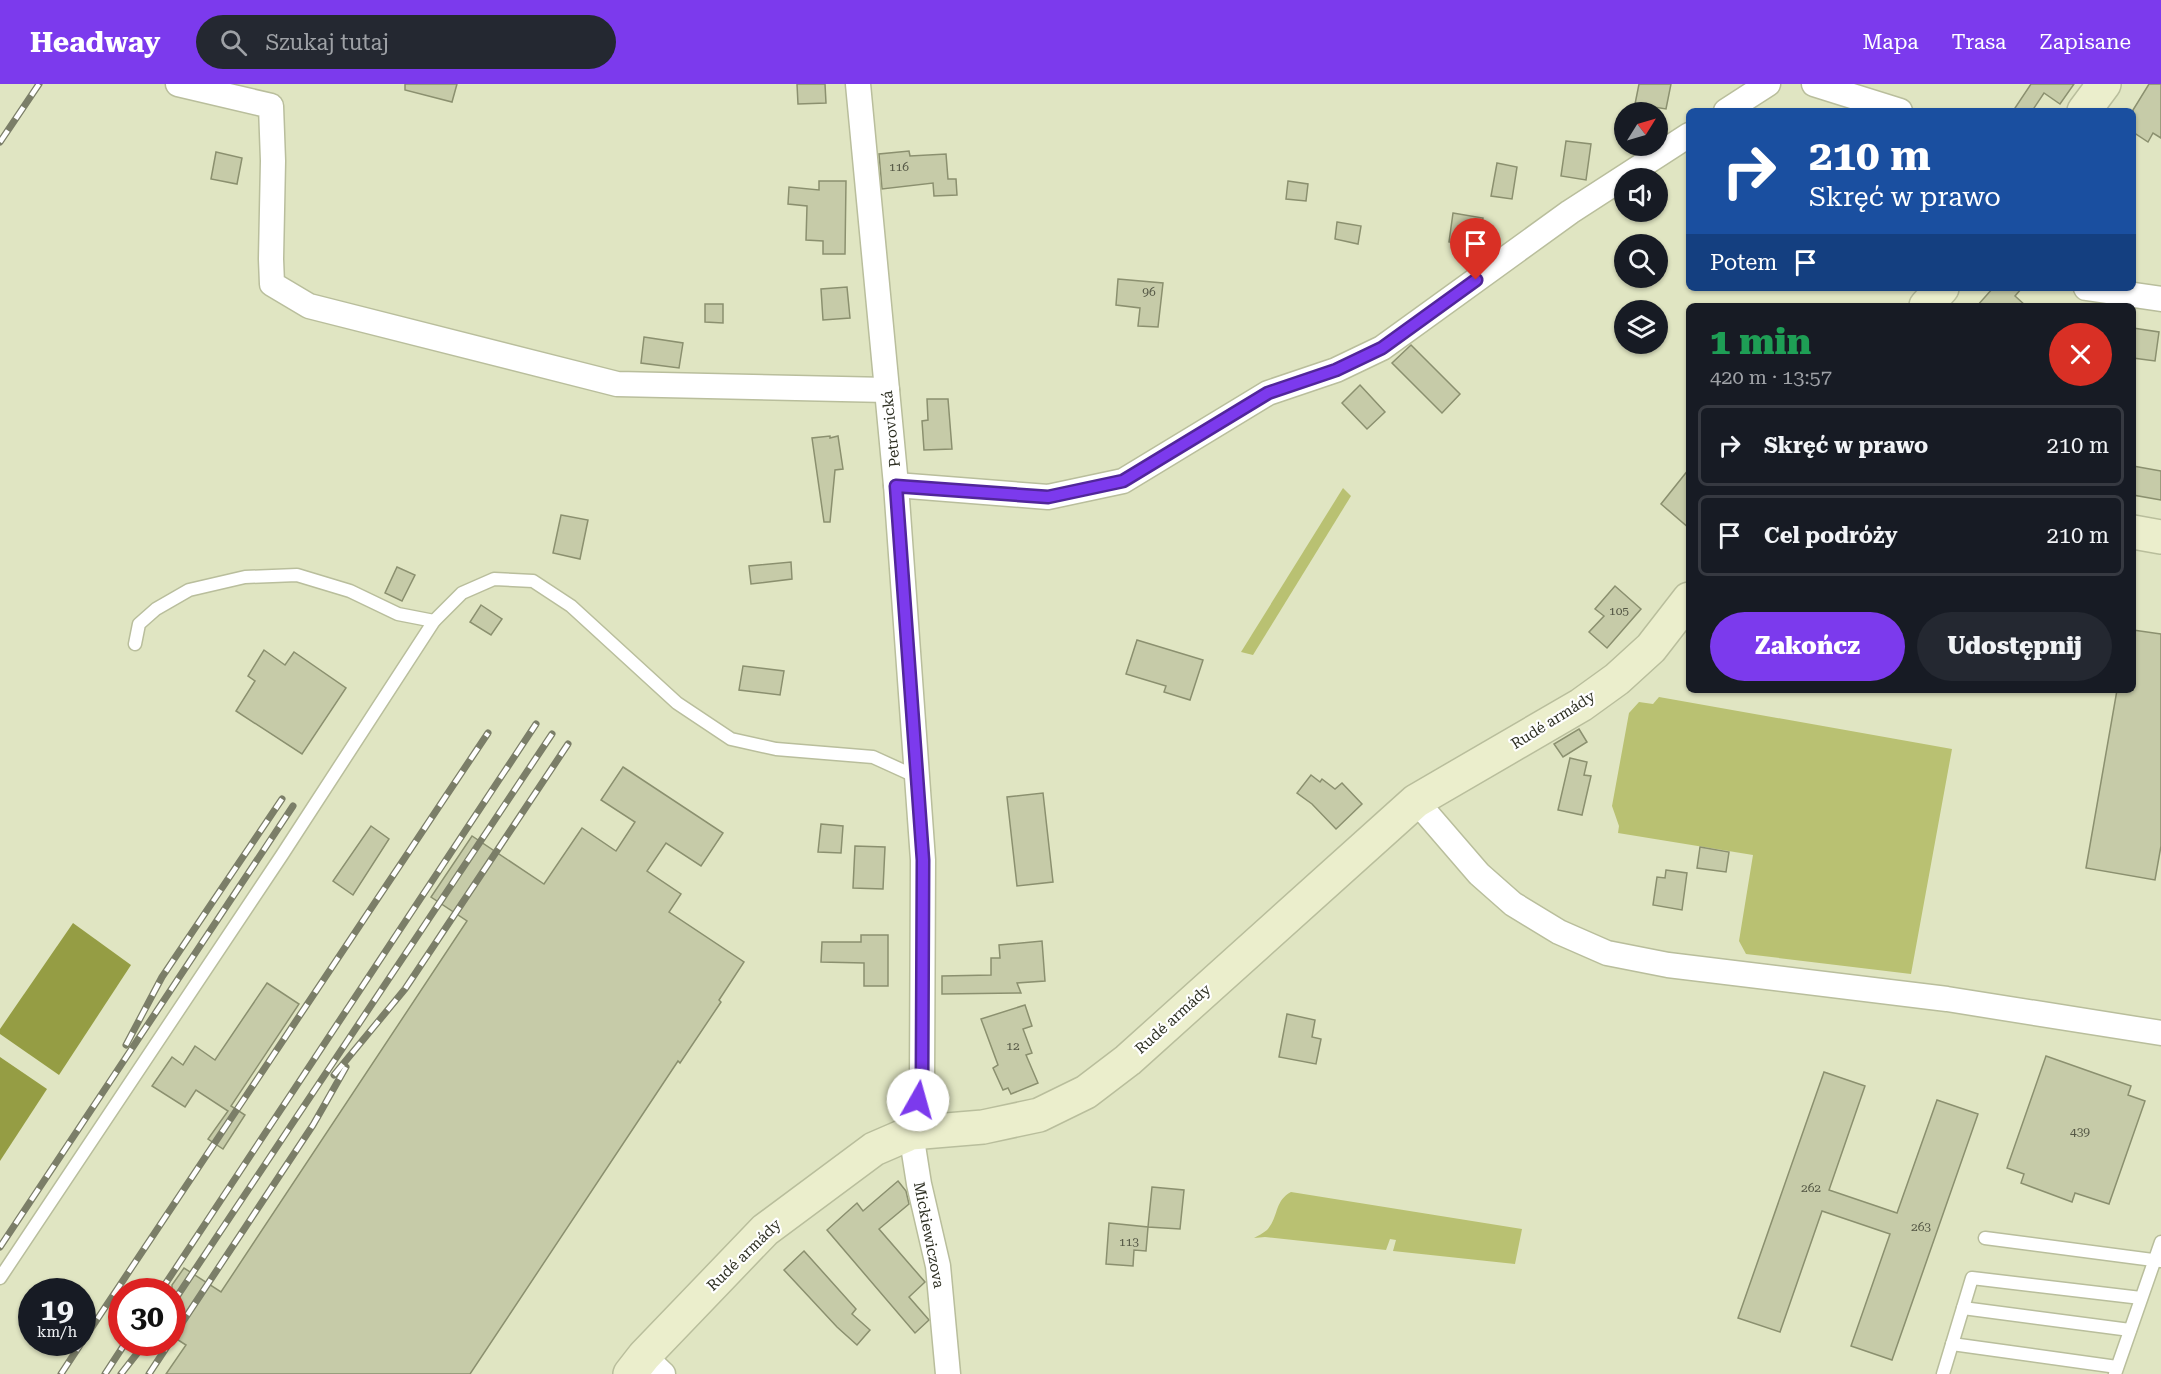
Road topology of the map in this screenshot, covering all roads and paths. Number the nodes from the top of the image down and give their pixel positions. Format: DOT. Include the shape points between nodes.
graph roads {
  1 [pos="177,84"];
  2 [pos="858,84"];
  3 [pos="1768,84"];
  4 [pos="1814,84"];
  5 [pos="2104,84"];
  6 [pos="1731,108"];
  7 [pos="1890,108"];
  8 [pos="2086,108"];
  9 [pos="1686,137"];
  10 [pos="1939,291"];
  11 [pos="2106,291"];
  12 [pos="2161,299"];
  13 [pos="1929,303"];
  14 [pos="887,390"];
  15 [pos="896,486"];
  16 [pos="2136,533"];
  17 [pos="2161,537"];
  18 [pos="1686,604"];
  19 [pos="434,621"];
  20 [pos="135,644"];
  21 [pos="917,777"];
  22 [pos="1416,801"];
  23 [pos="2161,1033"];
  24 [pos="911,1133"];
  25 [pos="1986,1238"];
  26 [pos="2161,1242"];
  27 [pos="2158,1260"];
  28 [pos="0,1278"];
  29 [pos="2141,1298"];
  30 [pos="1963,1308"];
  31 [pos="2130,1330"];
  32 [pos="1952,1344"];
  33 [pos="646,1368"];
  34 [pos="2116,1371"];
  35 [pos="948,1374"];
  36 [pos="1943,1374"];
  1 -- 14 [label="street" via="271,106 272,284 309,306 617,384"];
  2 -- 14 [label="street, Petrovická"];
  3 -- 6 [label="street"];
  4 -- 7 [label="street"];
  5 -- 8 [label="main road"];
  9 -- 15 [label="street" via="1570,212 1382,348 1336,370 1268,393 1123,481 1048,497"];
  10 -- 13 [label="main road"];
  11 -- 12 [label="street"];
  14 -- 15 [label="street, Petrovická"];
  15 -- 21 [label="street, Petrovická"];
  16 -- 17 [label="main road"];
  18 -- 22 [label="main road, Rudé armády" via="1651,648 1581,705"];
  19 -- 20 [label="lane" via="398,614 350,591 297,575 245,577 189,590 156,609 139,624"];
  19 -- 21 [label="lane" via="462,593 494,579 534,581 571,606 676,703 731,739 776,749 873,757"];
  19 -- 28 [label="lane"];
  21 -- 24 [label="street, Petrovická" via="923,860 922,1084"];
  22 -- 23 [label="street" via="1479,874 1513,904 1559,932 1607,954 1947,999"];
  22 -- 24 [label="main road, Rudé armády" via="1128,1060 1086,1092 1039,1115 983,1127"];
  24 -- 33 [label="main road, Rudé armády" via="874,1149 765,1230"];
  24 -- 35 [label="street, Mickiewiczova" via="938,1266"];
  25 -- 27 [label="lane"];
  26 -- 27 [label="lane"];
  27 -- 29 [label="lane"];
  29 -- 30 [label="lane" via="1972,1278"];
  29 -- 31 [label="lane"];
  30 -- 31 [label="lane"];
  30 -- 32 [label="lane"];
  31 -- 34 [label="lane"];
  32 -- 34 [label="lane"];
  32 -- 36 [label="lane"];
}
